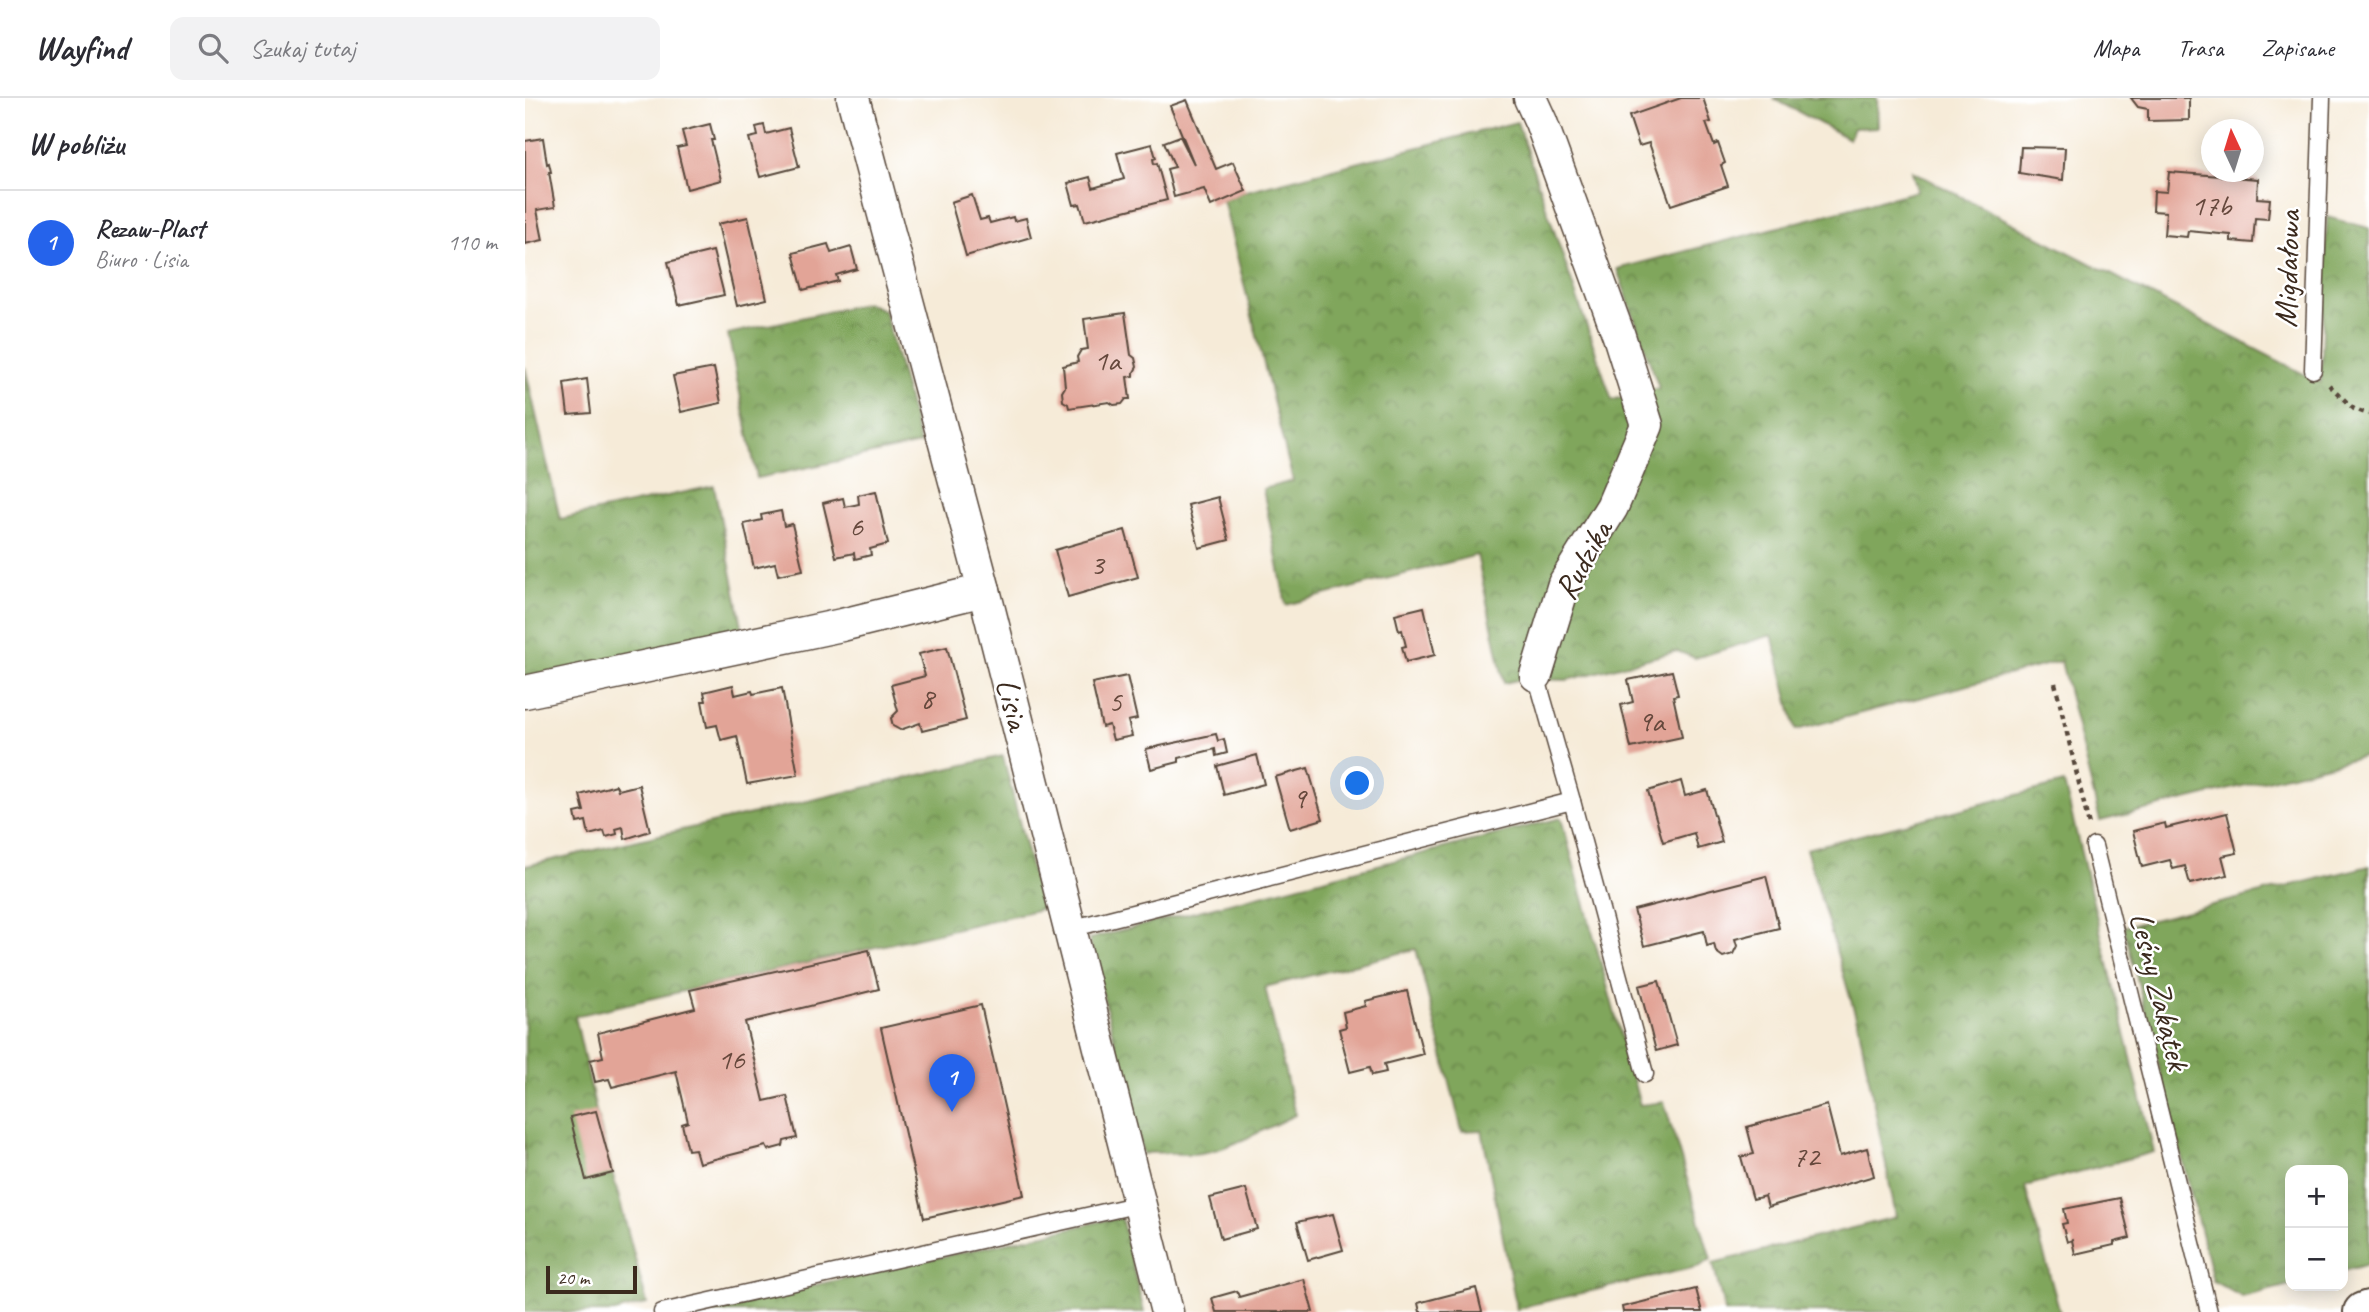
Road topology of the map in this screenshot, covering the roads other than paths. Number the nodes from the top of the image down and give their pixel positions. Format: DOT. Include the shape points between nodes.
graph roads {
  1 [pos="853,98"];
  2 [pos="1530,98"];
  3 [pos="2322,98"];
  4 [pos="2313,370"];
  5 [pos="984,590"];
  6 [pos="1536,676"];
  7 [pos="525,692"];
  8 [pos="1572,802"];
  9 [pos="2094,846"];
  10 [pos="1070,929"];
  11 [pos="1645,1074"];
  12 [pos="1140,1204"];
  13 [pos="2369,1310"];
  14 [pos="662,1312"];
  15 [pos="1167,1312"];
  16 [pos="2209,1312"];
  17 [pos="2363,1312"];
  1 -- 5 [label="street, Lisia"];
  2 -- 6 [label="street, Rudzika" via="1619,336 1647,425 1612,507 1564,584"];
  3 -- 4 [label="lane, Migdałowa"];
  5 -- 7 [label="street"];
  5 -- 10 [label="street, Lisia"];
  6 -- 8 [label="lane, Rudzika"];
  8 -- 10 [label="lane"];
  8 -- 11 [label="lane, Rudzika"];
  9 -- 16 [label="lane, Leśny Zakątek"];
  10 -- 12 [label="street, Lisia"];
  12 -- 14 [label="lane"];
  12 -- 15 [label="street, Lisia"];
  13 -- 17 [label="street"];
}
